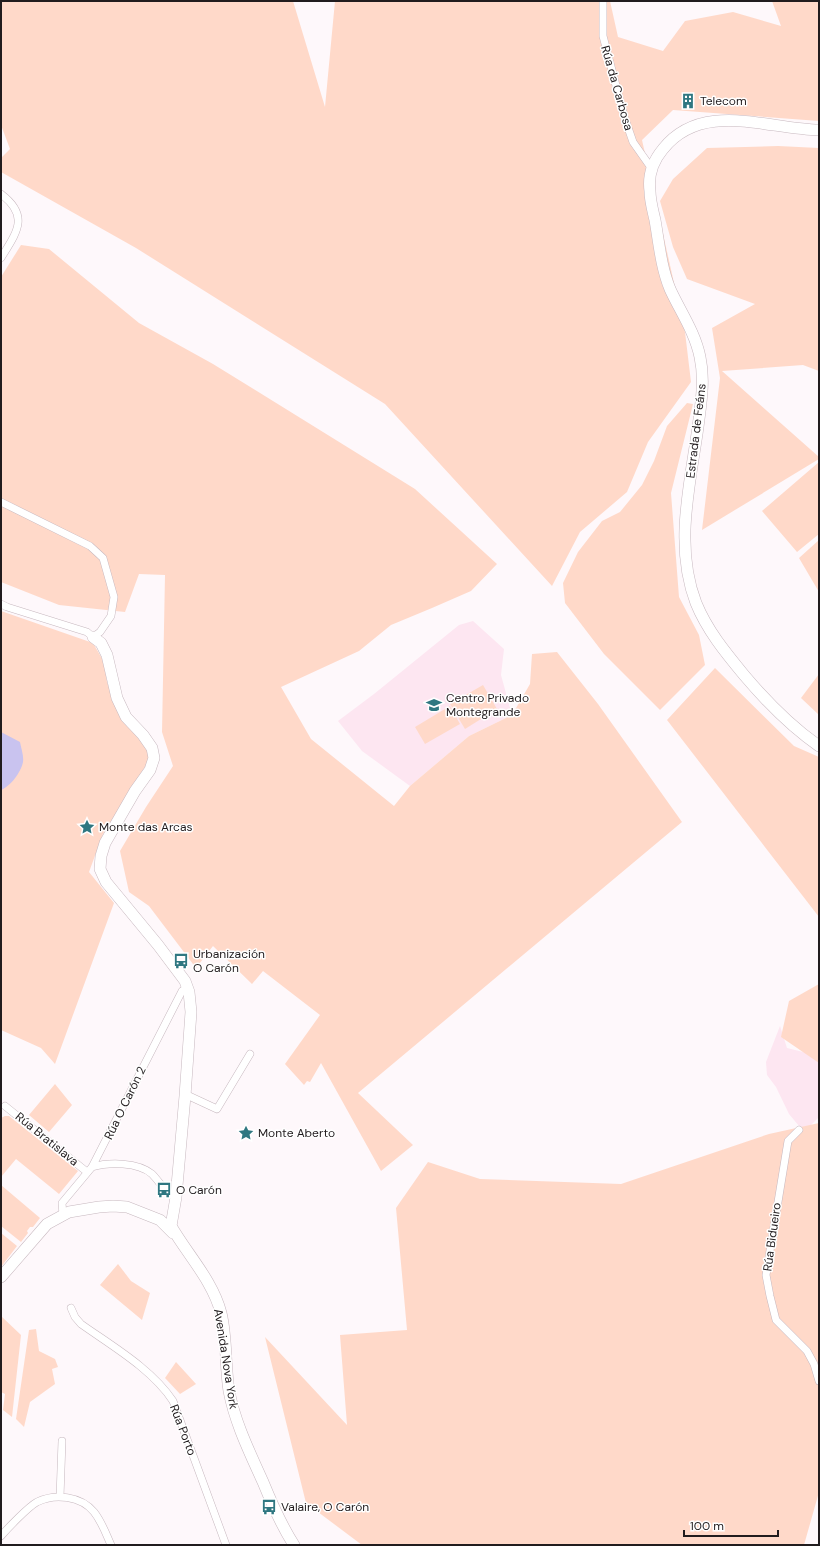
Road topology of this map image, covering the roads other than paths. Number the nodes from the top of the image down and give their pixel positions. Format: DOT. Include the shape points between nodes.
graph roads {
  1 [pos="603,1"];
  2 [pos="819,130"];
  3 [pos="652,169"];
  4 [pos="1,194"];
  5 [pos="1,258"];
  6 [pos="1,502"];
  7 [pos="1,604"];
  8 [pos="94,637"];
  9 [pos="819,746"];
  10 [pos="187,988"];
  11 [pos="250,1054"];
  12 [pos="185,1096"];
  13 [pos="5,1106"];
  14 [pos="799,1130"];
  15 [pos="90,1170"];
  16 [pos="176,1197"];
  17 [pos="63,1216"];
  18 [pos="178,1216"];
  19 [pos="154,1218"];
  20 [pos="169,1226"];
  21 [pos="181,1243"];
  22 [pos="1,1277"];
  23 [pos="71,1308"];
  24 [pos="819,1380"];
  25 [pos="62,1441"];
  26 [pos="60,1497"];
  27 [pos="1,1536"];
  28 [pos="111,1545"];
  29 [pos="226,1545"];
  30 [pos="294,1545"];
  1 -- 3 [label="street, Rúa da Carbosa" via="603,36 624,116 633,142"];
  2 -- 3 [label="street, Estrada de Feáns" via="736,120 709,121 683,131 672,139 655,160"];
  3 -- 9 [label="street, Estrada de Feáns" via="650,191 662,266 694,338 703,374 684,534 689,583 708,628 724,650 788,723"];
  4 -- 5 [label="street" via="18,211 14,236"];
  6 -- 8 [label="street" via="90,546 103,558 114,597 111,616"];
  7 -- 8 [label="street" via="81,630"];
  8 -- 10 [label="street, Avenida Nova York" via="101,643 107,655 117,698 126,717 152,748 154,758 150,770 105,843 100,869 106,882 158,945 185,981"];
  10 -- 12 [label="street, Avenida Nova York" via="191,1012"];
  10 -- 15 [label="street, Rúa O Carón 2" via="182,991"];
  11 -- 12 [label="street" via="217,1109"];
  12 -- 16 [label="street, Avenida Nova York"];
  13 -- 15 [label="street, Rúa Bratislava"];
  14 -- 24 [label="street, Rúa Bidueiro" via="788,1141 766,1275 776,1320 807,1351"];
  15 -- 16 [label="street" via="112,1164 141,1168 151,1173 169,1195"];
  15 -- 17 [label="street, Rúa O Carón 2" via="62,1203"];
  16 -- 18 [label="street, Avenida Nova York"];
  16 -- 19 [label="street" via="170,1208 161,1216"];
  16 -- 20 [label="street, Avenida Nova York"];
  17 -- 19 [label="street" via="69,1212 113,1206 127,1207"];
  17 -- 22 [label="street" via="48,1224"];
  18 -- 20 [label="street" via="174,1224"];
  18 -- 21 [label="street, Avenida Nova York"];
  19 -- 20 [label="street"];
  20 -- 21 [label="street"];
  21 -- 30 [label="street, Avenida Nova York" via="217,1301 221,1313 234,1413 248,1450"];
  23 -- 29 [label="street, Rúa Porto" via="81,1324 152,1376 173,1401"];
  25 -- 26 [label="street"];
  26 -- 27 [label="street" via="36,1502"];
  26 -- 28 [label="street" via="80,1501 94,1512"];
}
